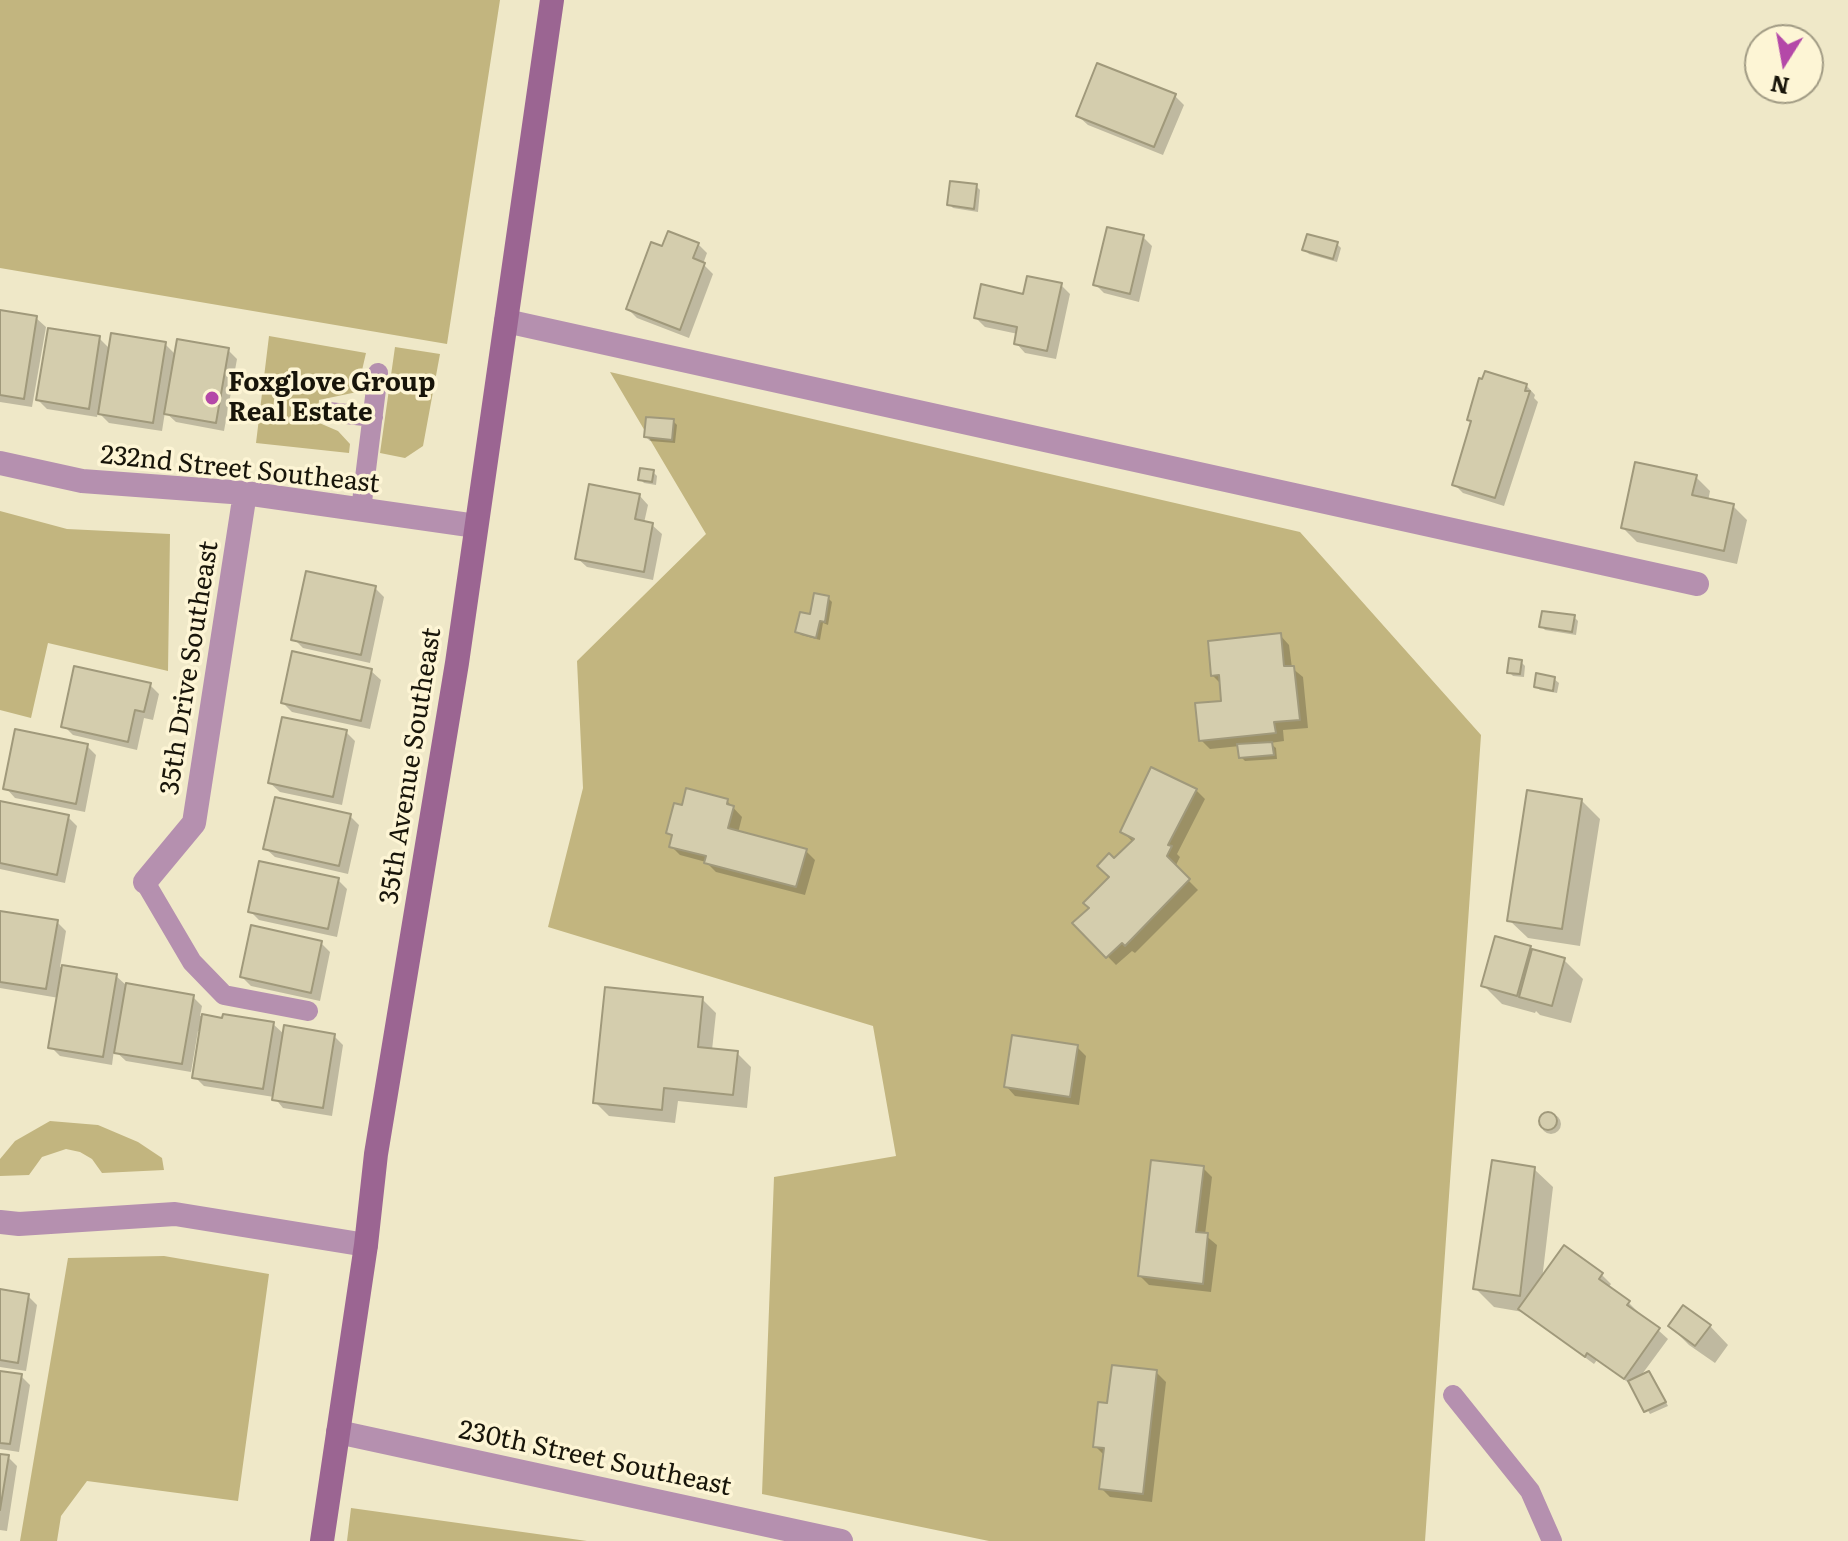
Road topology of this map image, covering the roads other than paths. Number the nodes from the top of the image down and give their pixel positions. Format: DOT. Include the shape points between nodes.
graph roads {
  1 [pos="552,0"];
  2 [pos="506,321"];
  3 [pos="378,373"];
  4 [pos="329,412"];
  5 [pos="373,417"];
  6 [pos="0,463"];
  7 [pos="245,493"];
  8 [pos="361,510"];
  9 [pos="476,526"];
  10 [pos="1697,584"];
  11 [pos="145,882"];
  12 [pos="308,1011"];
  13 [pos="0,1222"];
  14 [pos="366,1245"];
  15 [pos="1453,1395"];
  16 [pos="338,1432"];
  17 [pos="322,1541"];
  18 [pos="841,1541"];
  19 [pos="1552,1541"];
  1 -- 2 [label="street, 35th Avenue Southeast"];
  2 -- 9 [label="street, 35th Avenue Southeast"];
  2 -- 10 [label="street"];
  3 -- 5 [label="lane"];
  4 -- 5 [label="lane"];
  5 -- 8 [label="lane"];
  6 -- 7 [label="street, 232nd Street Southeast" via="82,481"];
  7 -- 8 [label="street, 232nd Street Southeast"];
  7 -- 11 [label="street, 35th Drive Southeast" via="194,823"];
  8 -- 9 [label="street, 232nd Street Southeast"];
  9 -- 14 [label="street, 35th Avenue Southeast"];
  11 -- 12 [label="lane" via="192,962 224,995"];
  13 -- 14 [label="street" via="175,1214"];
  14 -- 16 [label="street, 35th Avenue Southeast"];
  15 -- 19 [label="lane" via="1530,1491"];
  16 -- 17 [label="street, 35th Avenue Southeast"];
  16 -- 18 [label="street, 230th Street Southeast"];
}
